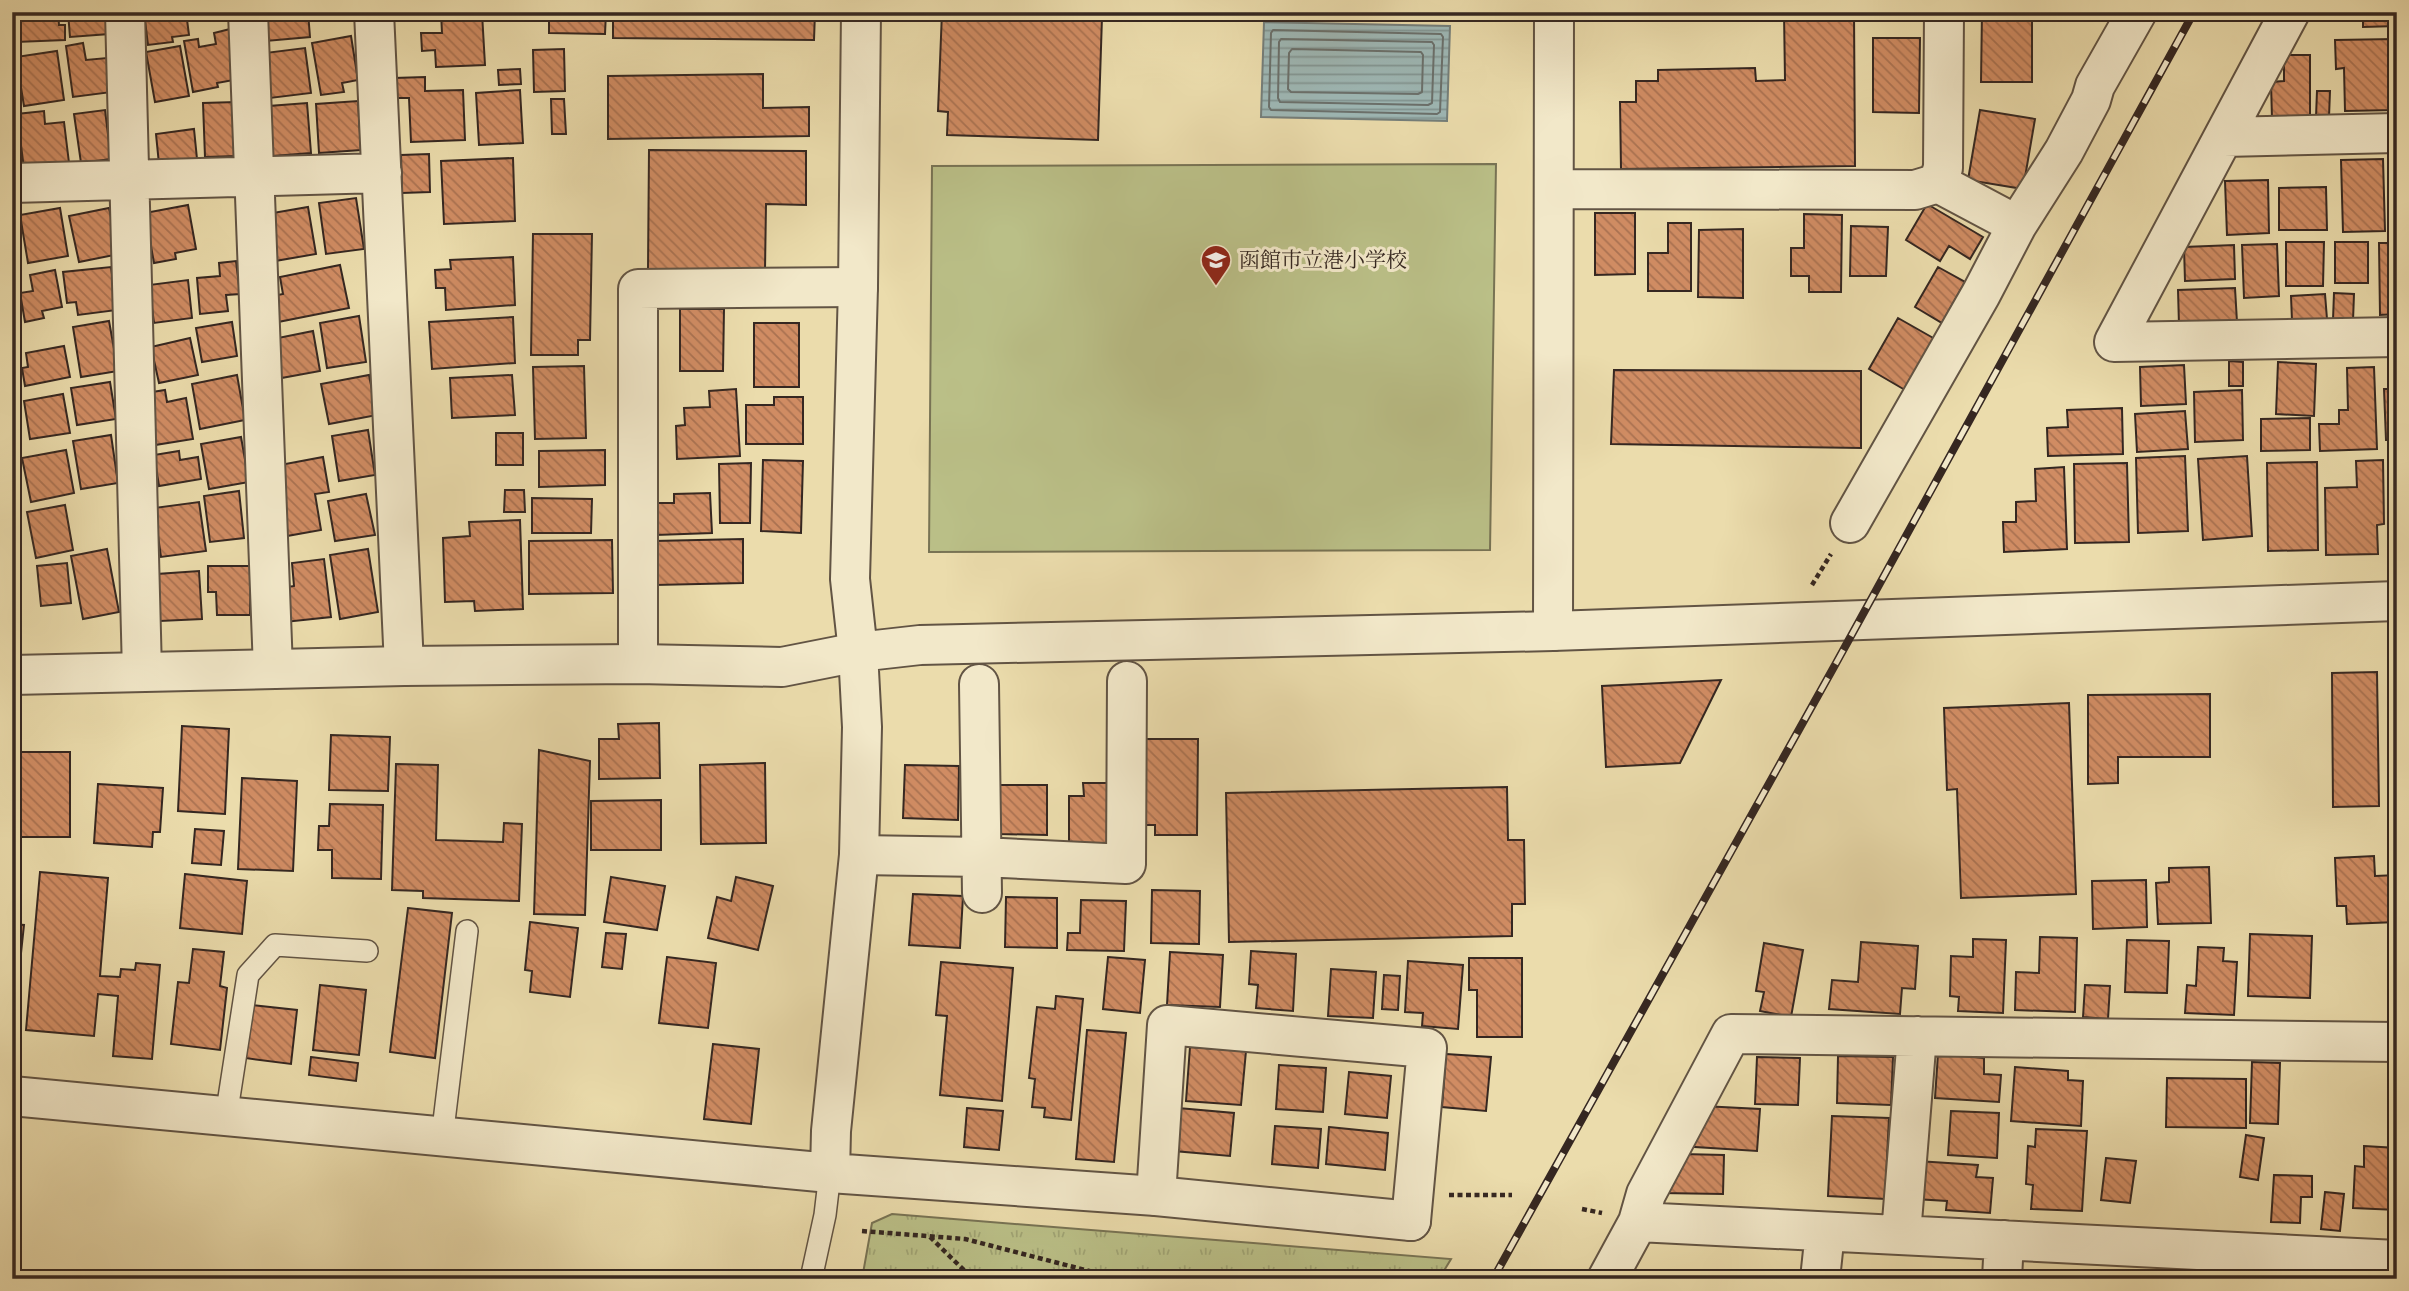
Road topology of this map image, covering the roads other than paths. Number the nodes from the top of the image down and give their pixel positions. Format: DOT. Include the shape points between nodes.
graph roads {
  1 [pos="125,12"];
  2 [pos="248,12"];
  3 [pos="374,12"];
  4 [pos="861,12"];
  5 [pos="1554,12"];
  6 [pos="1944,12"];
  7 [pos="2137,12"];
  8 [pos="2290,12"];
  9 [pos="2397,133"];
  10 [pos="2224,137"];
  11 [pos="382,173"];
  12 [pos="256,177"];
  13 [pos="130,180"];
  14 [pos="12,183"];
  15 [pos="1938,183"];
  16 [pos="1554,189"];
  17 [pos="2017,225"];
  18 [pos="858,287"];
  19 [pos="2397,337"];
  20 [pos="1850,523"];
  21 [pos="2397,601"];
  22 [pos="1553,631"];
  23 [pos="858,652"];
  24 [pos="12,654"];
  25 [pos="638,664"];
  26 [pos="404,666"];
  27 [pos="272,669"];
  28 [pos="142,672"];
  29 [pos="12,675"];
  30 [pos="1128,681"];
  31 [pos="979,684"];
  32 [pos="859,855"];
  33 [pos="982,875"];
  34 [pos="467,931"];
  35 [pos="367,951"];
  36 [pos="1917,1036"];
  37 [pos="2397,1042"];
  38 [pos="12,1096"];
  39 [pos="226,1117"];
  40 [pos="442,1138"];
  41 [pos="830,1173"];
  42 [pos="1156,1196"];
  43 [pos="1638,1222"];
  44 [pos="1825,1232"];
  45 [pos="1901,1234"];
  46 [pos="2004,1240"];
  47 [pos="2397,1260"];
  48 [pos="2164,1264"];
  49 [pos="811,1279"];
  50 [pos="1607,1279"];
  51 [pos="1820,1279"];
  52 [pos="2002,1279"];
  1 -- 13 [label="street"];
  2 -- 12 [label="street"];
  3 -- 11 [label="street"];
  4 -- 18 [label="street"];
  5 -- 16 [label="street"];
  6 -- 15 [label="street"];
  7 -- 17 [label="street" via="2064,151"];
  8 -- 10 [label="street"];
  9 -- 10 [label="street"];
  10 -- 19 [label="street" via="2114,342"];
  11 -- 12 [label="street"];
  11 -- 26 [label="street"];
  12 -- 13 [label="street"];
  12 -- 27 [label="street"];
  13 -- 14 [label="street"];
  13 -- 28 [label="street"];
  15 -- 16 [label="street" via="1915,190"];
  15 -- 17 [label="street"];
  16 -- 22 [label="street"];
  17 -- 20 [label="street"];
  18 -- 23 [label="street" via="850,579"];
  18 -- 25 [label="street" via="638,289"];
  21 -- 22 [label="street"];
  22 -- 23 [label="street" via="920,645"];
  23 -- 25 [label="street" via="782,667"];
  23 -- 32 [label="street" via="862,727"];
  24 -- 29 [label="street"];
  25 -- 26 [label="street"];
  26 -- 27 [label="street"];
  27 -- 28 [label="street"];
  28 -- 29 [label="street"];
  30 -- 33 [label="street" via="1126,864"];
  31 -- 33 [label="street"];
  32 -- 33 [label="street"];
  32 -- 41 [label="street"];
  34 -- 40 [label="lane"];
  35 -- 39 [label="lane" via="275,945 248,975"];
  36 -- 37 [label="street"];
  36 -- 43 [label="street" via="1731,1034 1646,1194"];
  36 -- 45 [label="street"];
  38 -- 39 [label="street"];
  39 -- 40 [label="street"];
  40 -- 41 [label="street"];
  41 -- 42 [label="street"];
  41 -- 49 [label="lane"];
  42 -- 42 [label="street" via="1412,1208 1427,1048 1167,1025"];
  43 -- 44 [label="street"];
  43 -- 50 [label="street"];
  44 -- 45 [label="street"];
  44 -- 51 [label="street"];
  45 -- 46 [label="street"];
  46 -- 48 [label="street"];
  46 -- 52 [label="street"];
  47 -- 48 [label="street"];
}
